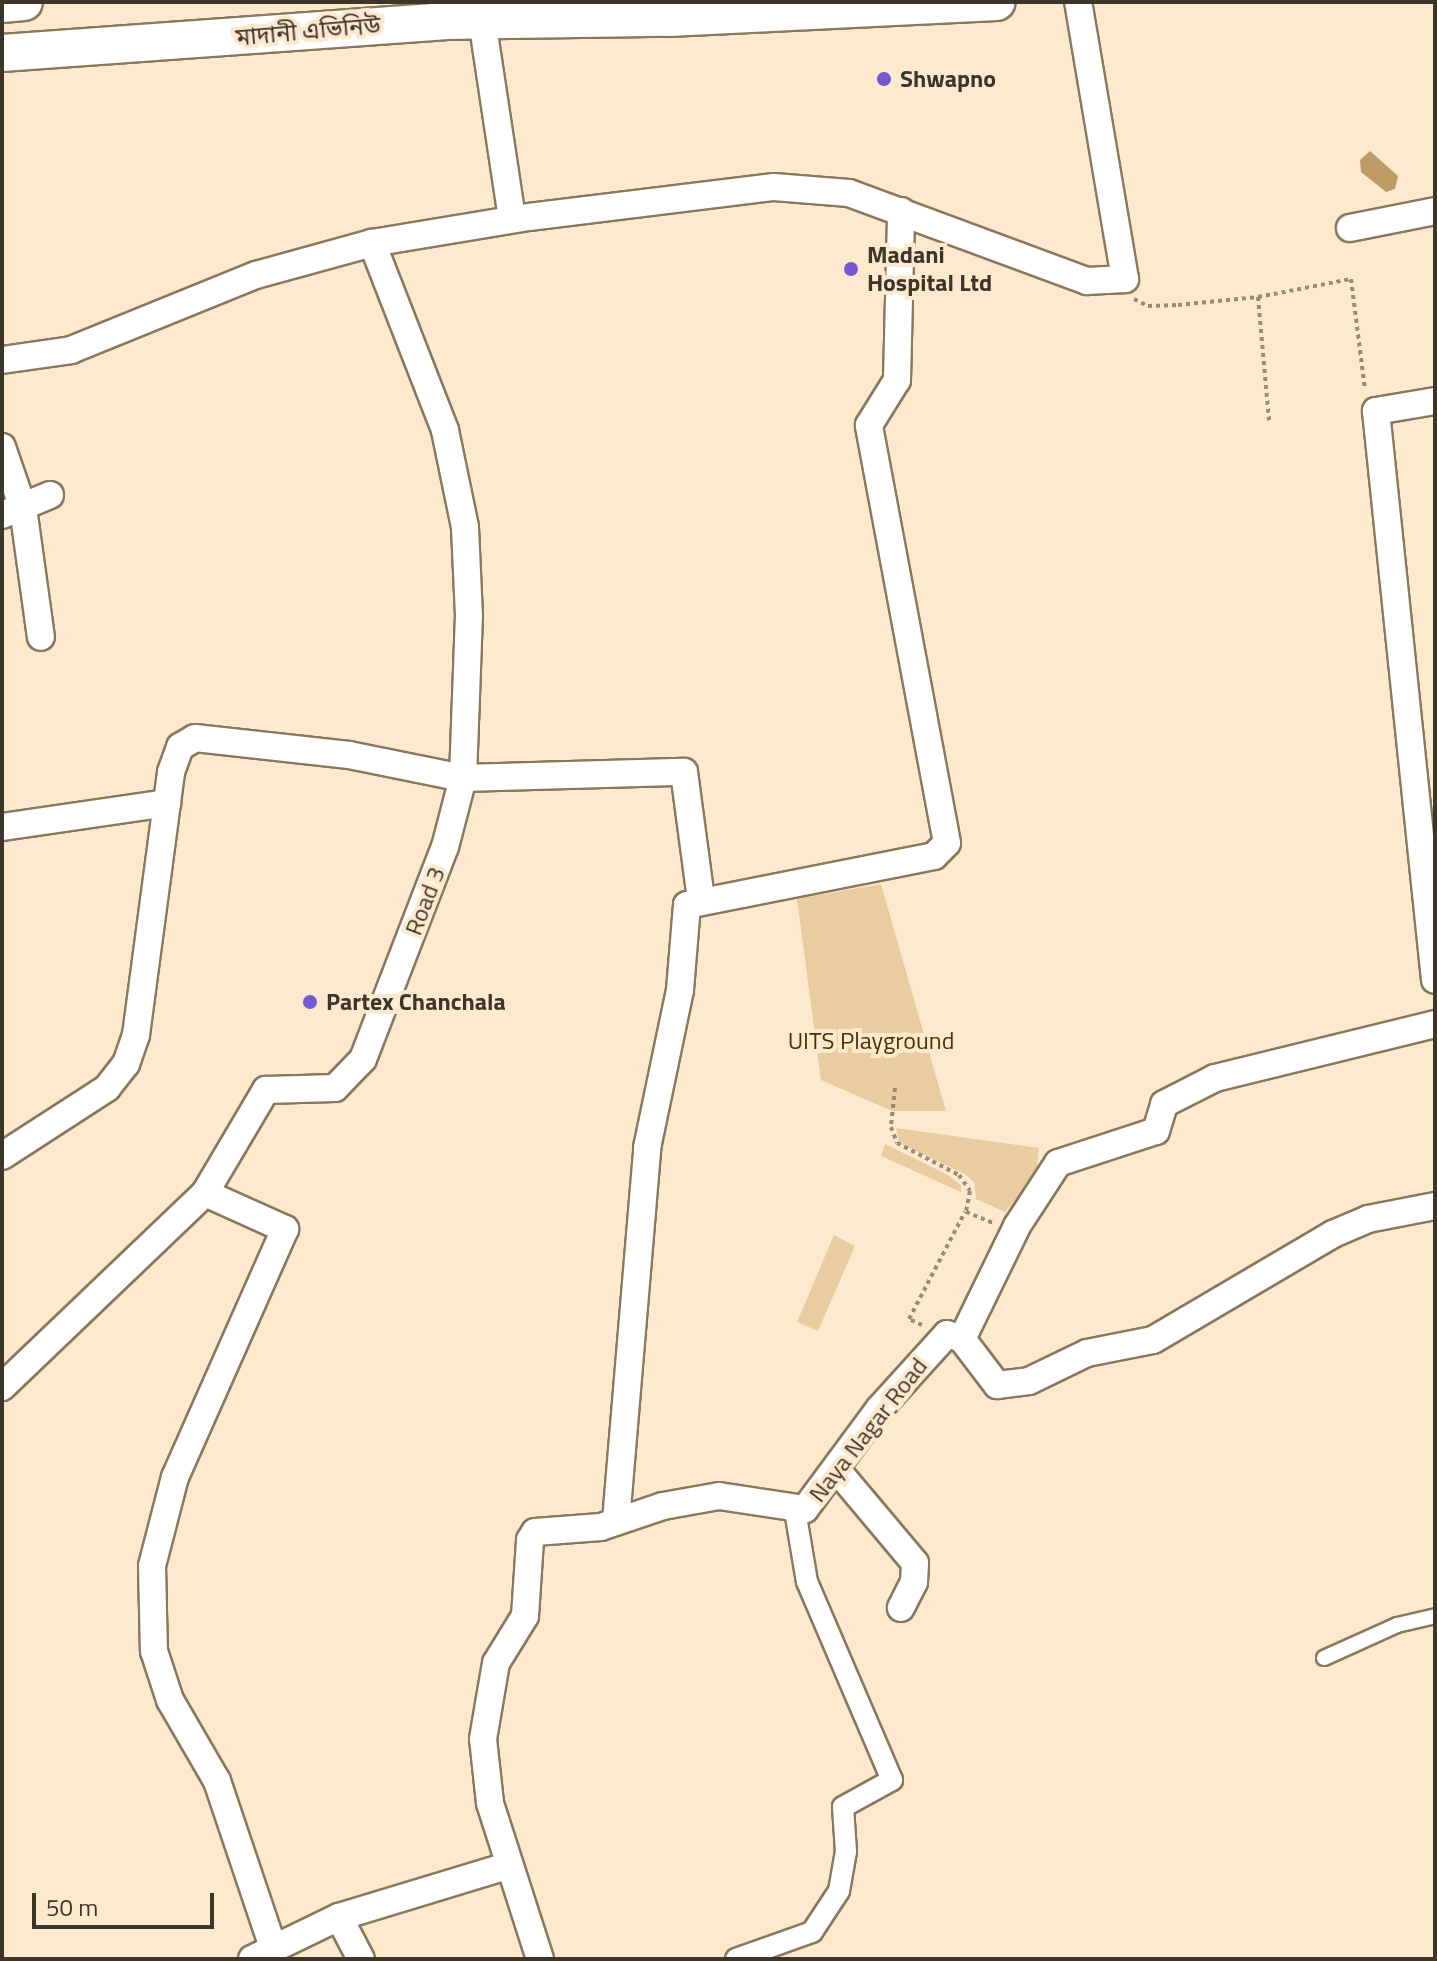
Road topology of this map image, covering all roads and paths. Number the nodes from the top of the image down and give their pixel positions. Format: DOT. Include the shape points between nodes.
graph roads {
  1 [pos="24,2"];
  2 [pos="997,2"];
  3 [pos="1078,2"];
  4 [pos="2,4"];
  5 [pos="482,20"];
  6 [pos="2,53"];
  7 [pos="901,211"];
  8 [pos="1435,211"];
  9 [pos="512,219"];
  10 [pos="1350,228"];
  11 [pos="372,243"];
  12 [pos="1125,279"];
  13 [pos="1258,297"];
  14 [pos="2,360"];
  15 [pos="1435,401"];
  16 [pos="1376,411"];
  17 [pos="1269,421"];
  18 [pos="2,447"];
  19 [pos="50,495"];
  20 [pos="12,512"];
  21 [pos="41,637"];
  22 [pos="1424,742"];
  23 [pos="463,778"];
  24 [pos="167,803"];
  25 [pos="2,827"];
  26 [pos="701,900"];
  27 [pos="1432,939"];
  28 [pos="1435,980"];
  29 [pos="1435,1024"];
  30 [pos="895,1088"];
  31 [pos="2,1156"];
  32 [pos="205,1193"];
  33 [pos="1435,1206"];
  34 [pos="966,1212"];
  35 [pos="1014,1232"];
  36 [pos="954,1336"];
  37 [pos="2,1387"];
  38 [pos="837,1470"];
  39 [pos="795,1510"];
  40 [pos="616,1521"];
  41 [pos="901,1608"];
  42 [pos="1435,1616"];
  43 [pos="1324,1658"];
  44 [pos="507,1866"];
  45 [pos="339,1917"];
  46 [pos="262,1953"];
  47 [pos="361,1959"];
  48 [pos="540,1959"];
  49 [pos="736,1959"];
  1 -- 4 [label="main road"];
  2 -- 5 [label="main road, মাদানী এভিনিউ" via="700,17"];
  3 -- 12 [label="street"];
  5 -- 6 [label="main road, মাদানী এভিনিউ"];
  5 -- 9 [label="street"];
  7 -- 9 [label="street" via="849,193 774,187"];
  7 -- 12 [label="street" via="1087,281"];
  7 -- 26 [label="street" via="897,380 869,425 947,843 934,856 789,888"];
  8 -- 10 [label="street"];
  9 -- 11 [label="street"];
  11 -- 14 [label="street" via="256,275 71,350"];
  11 -- 23 [label="street, Road 3" via="445,430 465,527 469,616"];
  12 -- 13 [label="path" via="1136,304 1148,306"];
  13 -- 16 [label="path" via="1351,279 1367,404"];
  13 -- 17 [label="path"];
  15 -- 16 [label="street"];
  16 -- 22 [label="street"];
  18 -- 20 [label="street"];
  19 -- 20 [label="street"];
  20 -- 21 [label="street"];
  22 -- 27 [label="street"];
  23 -- 24 [label="street" via="349,755 195,738 180,747"];
  23 -- 26 [label="street" via="684,772"];
  23 -- 32 [label="street, Road 3" via="445,847 363,1059 335,1088 266,1090"];
  24 -- 25 [label="street"];
  24 -- 31 [label="street" via="136,1035 126,1064 107,1088"];
  26 -- 40 [label="street" via="687,905 680,990 647,1148"];
  27 -- 28 [label="street"];
  29 -- 35 [label="street, Naya Nagar Road" via="1299,1055 1186,1090 1164,1104 1156,1131 1058,1163"];
  30 -- 34 [label="path" via="892,1136 968,1184"];
  32 -- 37 [label="street, Road 3"];
  32 -- 46 [label="street" via="285,1229 175,1477 152,1566 154,1651 170,1700 217,1781"];
  33 -- 36 [label="street" via="1344,1229 1153,1340 1087,1353 1029,1381 997,1385"];
  34 -- 35 [label="path"];
  34 -- 36 [label="path" via="909,1319"];
  35 -- 36 [label="street, Naya Nagar Road"];
  36 -- 38 [label="street, Naya Nagar Road" via="879,1409"];
  38 -- 39 [label="street, Naya Nagar Road" via="815,1502"];
  38 -- 41 [label="street" via="915,1563 914,1582"];
  39 -- 40 [label="street, Naya Nagar Road" via="742,1496 719,1496"];
  39 -- 49 [label="street" via="807,1582 892,1780 843,1807 846,1852 839,1891 812,1932"];
  40 -- 44 [label="street, Naya Nagar Road" via="535,1532 530,1540 525,1616 496,1663 483,1739 490,1803"];
  42 -- 43 [label="lane" via="1397,1625"];
  44 -- 45 [label="street"];
  44 -- 48 [label="street"];
  45 -- 46 [label="street"];
  45 -- 47 [label="street"];
}
